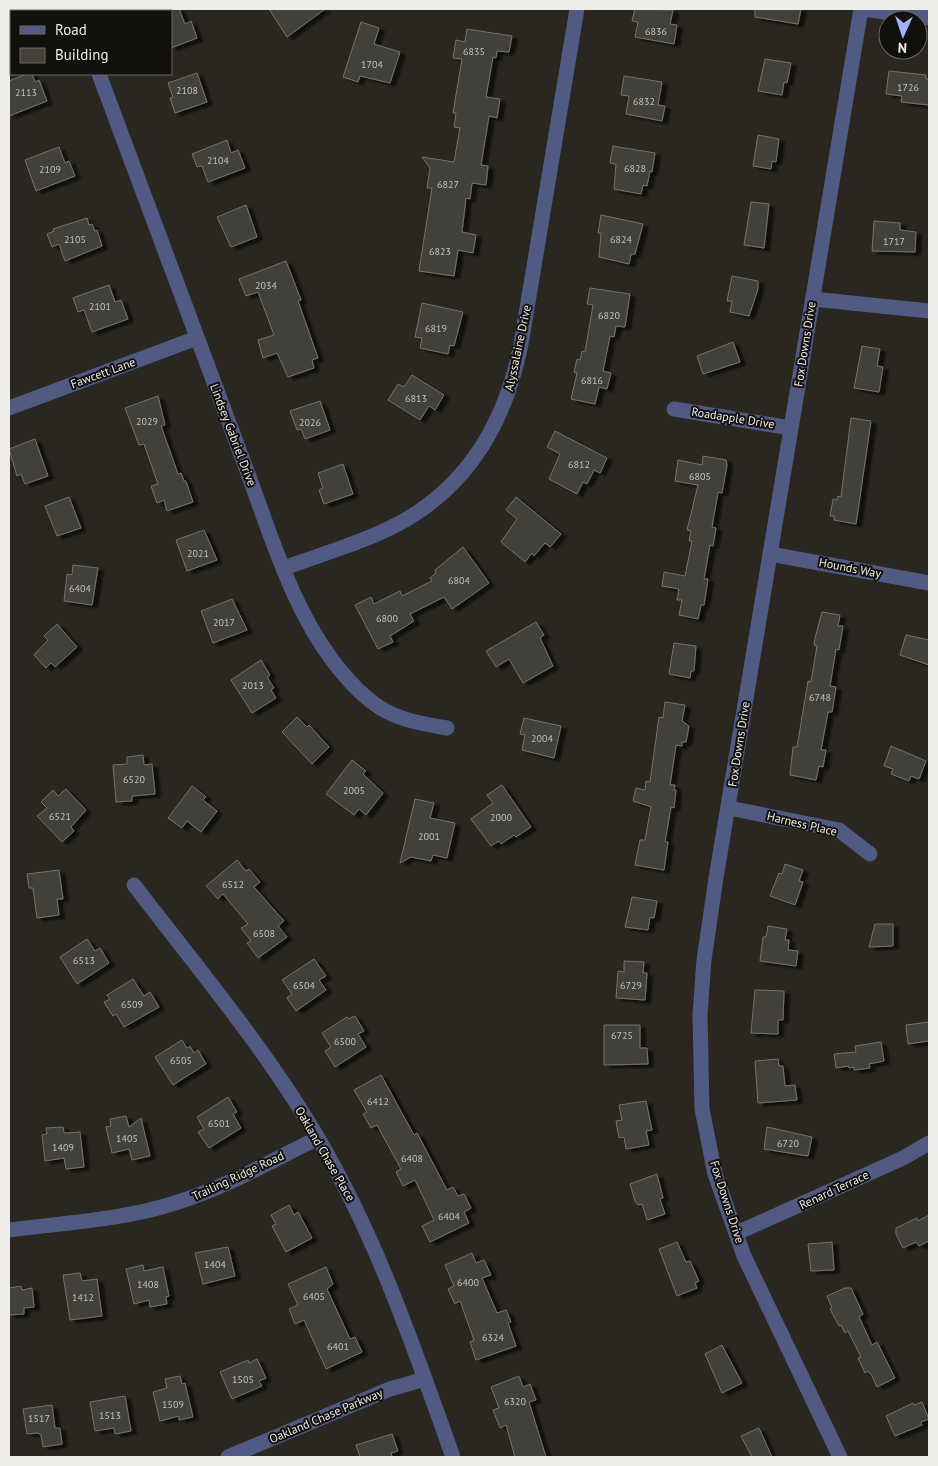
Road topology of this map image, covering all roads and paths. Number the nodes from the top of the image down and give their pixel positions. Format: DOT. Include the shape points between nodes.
graph roads {
  1 [pos="577,9"];
  2 [pos="862,9"];
  3 [pos="929,18"];
  4 [pos="99,75"];
  5 [pos="813,299"];
  6 [pos="929,311"];
  7 [pos="197,338"];
  8 [pos="9,408"];
  9 [pos="674,409"];
  10 [pos="791,428"];
  11 [pos="770,554"];
  12 [pos="284,568"];
  13 [pos="929,583"];
  14 [pos="447,728"];
  15 [pos="729,808"];
  16 [pos="870,854"];
  17 [pos="134,885"];
  18 [pos="318,1138"];
  19 [pos="929,1143"];
  20 [pos="9,1230"];
  21 [pos="738,1232"];
  22 [pos="425,1379"];
  23 [pos="228,1457"];
  24 [pos="453,1457"];
  25 [pos="840,1457"];
  1 -- 12 [label="street, Alyssalaine Drive" via="521,344 514,379 499,418 473,460 440,495 419,510 378,534"];
  2 -- 3 [label="street"];
  2 -- 5 [label="street, Fox Downs Drive"];
  4 -- 7 [label="street, Lindsey Gabriel Drive"];
  5 -- 6 [label="street"];
  5 -- 10 [label="street, Fox Downs Drive"];
  7 -- 8 [label="street, Fawcett Lane"];
  7 -- 12 [label="street, Lindsey Gabriel Drive"];
  9 -- 10 [label="street, Roadapple Drive"];
  10 -- 11 [label="street, Fox Downs Drive"];
  11 -- 13 [label="street, Hounds Way"];
  11 -- 15 [label="street, Fox Downs Drive"];
  12 -- 14 [label="street, Lindsey Gabriel Drive" via="315,634 359,691 392,715"];
  15 -- 16 [label="street, Harness Place" via="839,830"];
  15 -- 21 [label="street, Fox Downs Drive" via="704,960 700,1033 702,1109 715,1174"];
  17 -- 18 [label="street, Oakland Chase Place" via="239,1022"];
  18 -- 20 [label="street, Trailing Ridge Road" via="214,1190 175,1203 123,1216"];
  18 -- 22 [label="street, Oakland Chase Place" via="371,1239"];
  19 -- 21 [label="street, Renard Terrace"];
  21 -- 25 [label="street, Fox Downs Drive" via="744,1256"];
  22 -- 23 [label="street, Oakland Chase Parkway" via="390,1389"];
  22 -- 24 [label="street, Oakland Chase Place"];
}
